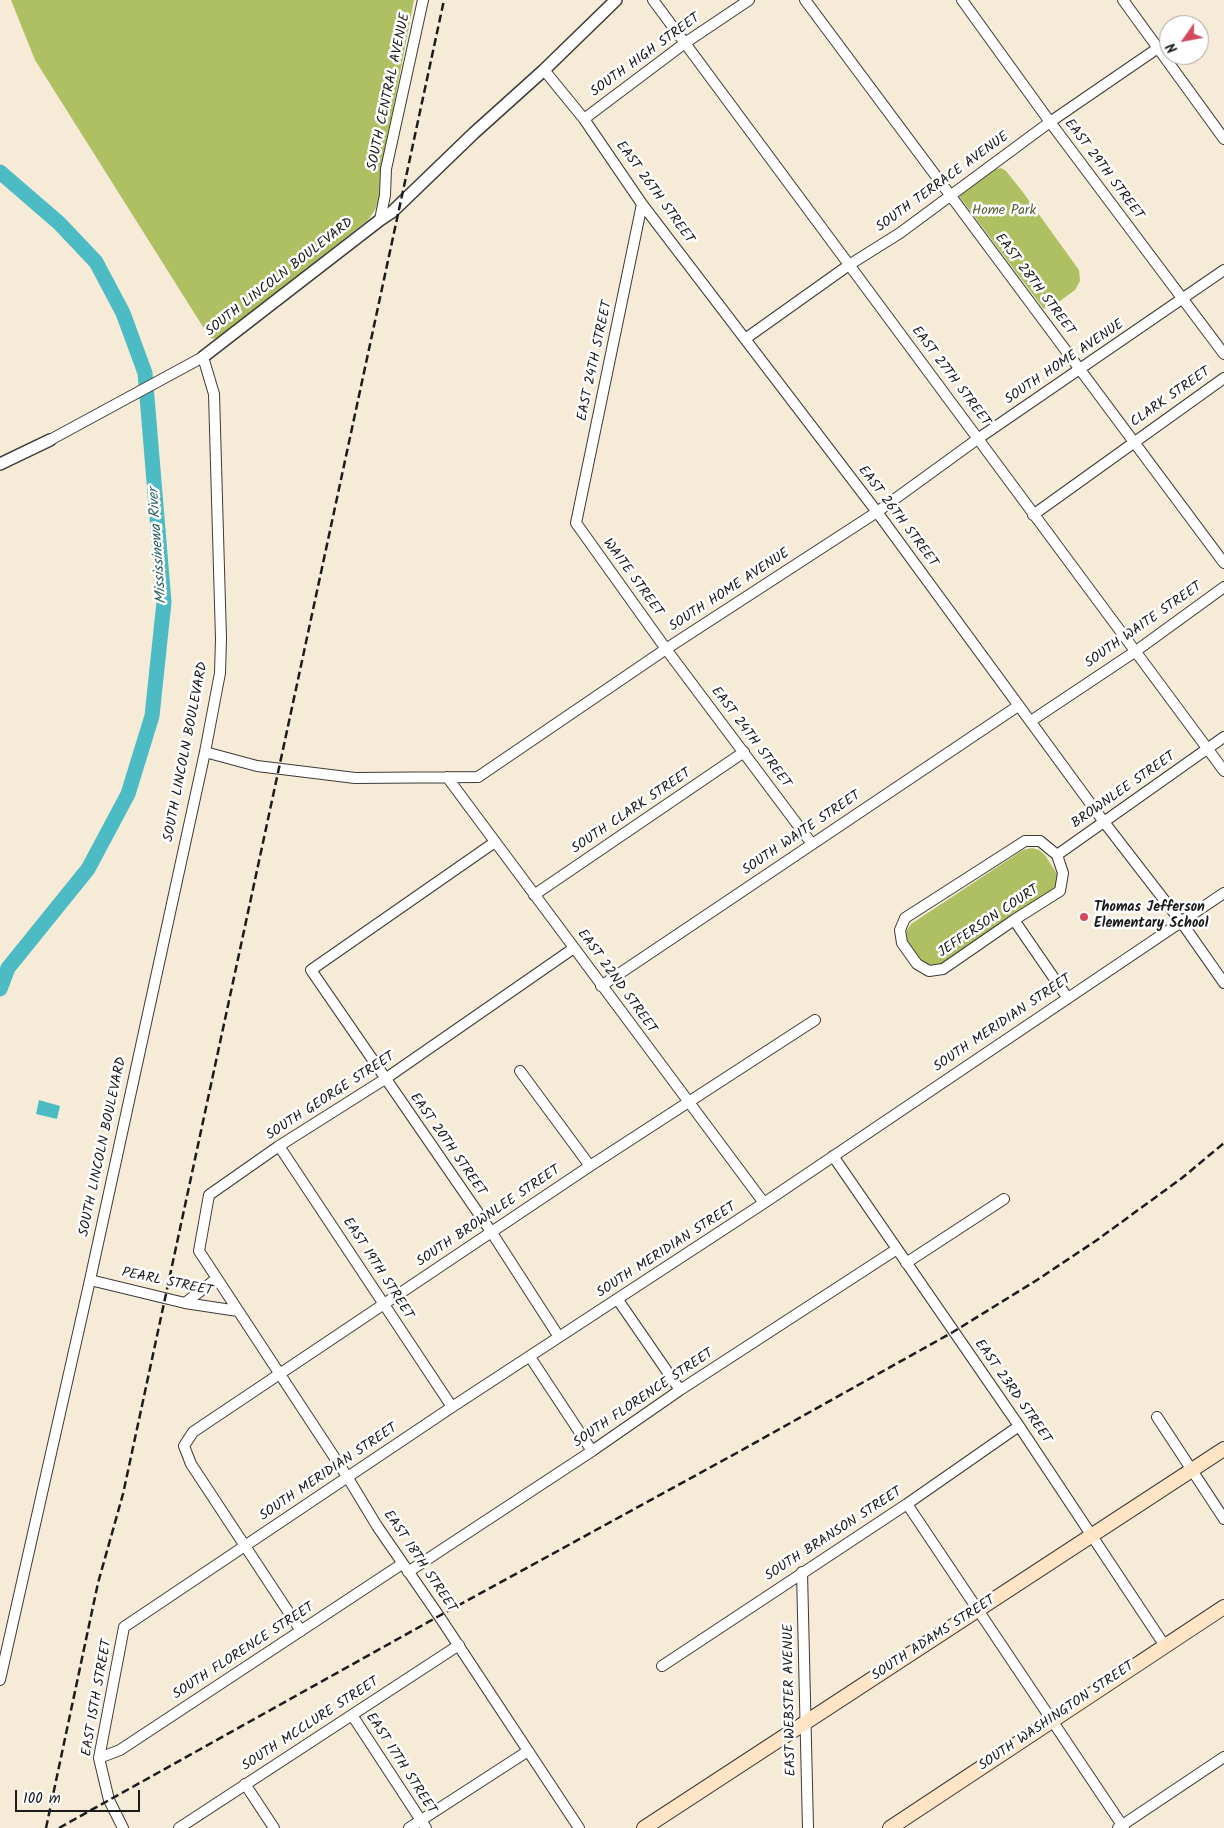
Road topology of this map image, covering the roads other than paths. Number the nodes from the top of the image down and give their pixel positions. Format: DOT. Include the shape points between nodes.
graph roads {
  1 [pos="422,0"];
  2 [pos="616,0"];
  3 [pos="654,0"];
  4 [pos="749,0"];
  5 [pos="805,0"];
  6 [pos="962,0"];
  7 [pos="1123,0"];
  8 [pos="685,43"];
  9 [pos="1158,48"];
  10 [pos="544,70"];
  11 [pos="584,118"];
  12 [pos="1050,122"];
  13 [pos="1224,139"];
  14 [pos="951,197"];
  15 [pos="642,204"];
  16 [pos="380,220"];
  17 [pos="850,265"];
  18 [pos="1224,270"];
  19 [pos="1182,299"];
  20 [pos="745,339"];
  21 [pos="1224,354"];
  22 [pos="203,356"];
  23 [pos="1080,369"];
  24 [pos="1224,378"];
  25 [pos="979,438"];
  26 [pos="50,440"];
  27 [pos="1134,441"];
  28 [pos="0,464"];
  29 [pos="877,512"];
  30 [pos="1033,515"];
  31 [pos="576,523"];
  32 [pos="1224,563"];
  33 [pos="1224,587"];
  34 [pos="666,649"];
  35 [pos="1136,651"];
  36 [pos="1018,706"];
  37 [pos="1031,721"];
  38 [pos="1224,738"];
  39 [pos="1207,748"];
  40 [pos="205,752"];
  41 [pos="744,752"];
  42 [pos="1224,771"];
  43 [pos="447,777"];
  44 [pos="1104,822"];
  45 [pos="495,842"];
  46 [pos="812,844"];
  47 [pos="1057,854"];
  48 [pos="1224,893"];
  49 [pos="534,895"];
  50 [pos="1014,920"];
  51 [pos="1182,922"];
  52 [pos="574,948"];
  53 [pos="1224,983"];
  54 [pos="600,986"];
  55 [pos="1067,997"];
  56 [pos="815,1020"];
  57 [pos="520,1071"];
  58 [pos="385,1079"];
  59 [pos="688,1103"];
  60 [pos="279,1146"];
  61 [pos="833,1156"];
  62 [pos="590,1166"];
  63 [pos="1004,1199"];
  64 [pos="764,1203"];
  65 [pos="492,1233"];
  66 [pos="897,1249"];
  67 [pos="906,1262"];
  68 [pos="216,1279"];
  69 [pos="90,1280"];
  70 [pos="618,1300"];
  71 [pos="185,1302"];
  72 [pos="383,1304"];
  73 [pos="238,1311"];
  74 [pos="559,1337"];
  75 [pos="530,1357"];
  76 [pos="279,1374"];
  77 [pos="680,1390"];
  78 [pos="452,1407"];
  79 [pos="1157,1417"];
  80 [pos="1019,1426"];
  81 [pos="1224,1449"];
  82 [pos="592,1451"];
  83 [pos="1192,1470"];
  84 [pos="348,1478"];
  85 [pos="907,1504"];
  86 [pos="1224,1519"];
  87 [pos="1092,1535"];
  88 [pos="245,1545"];
  89 [pos="405,1568"];
  90 [pos="802,1572"];
  91 [pos="1224,1607"];
  92 [pos="978,1610"];
  93 [pos="124,1627"];
  94 [pos="301,1631"];
  95 [pos="459,1645"];
  96 [pos="1165,1646"];
  97 [pos="662,1666"];
  98 [pos="0,1680"];
  99 [pos="352,1716"];
  100 [pos="806,1721"];
  101 [pos="1053,1721"];
  102 [pos="528,1751"];
  103 [pos="1224,1757"];
  104 [pos="99,1758"];
  105 [pos="245,1784"];
  106 [pos="423,1824"];
  107 [pos="1121,1827"];
  108 [pos="123,1828"];
  109 [pos="179,1828"];
  110 [pos="274,1828"];
  111 [pos="409,1828"];
  112 [pos="579,1828"];
  113 [pos="644,1828"];
  114 [pos="808,1828"];
  115 [pos="890,1828"];
  1 -- 16 [label="street, SOUTH CENTRAL AVENUE" via="386,169"];
  2 -- 10 [label="street, SOUTH LINCOLN BOULEVARD"];
  3 -- 8 [label="street, EAST 27TH STREET"];
  4 -- 8 [label="street, SOUTH HIGH STREET"];
  5 -- 14 [label="street, EAST 28TH STREET"];
  6 -- 12 [label="street, EAST 29TH STREET"];
  7 -- 9 [label="street"];
  8 -- 11 [label="street, SOUTH HIGH STREET"];
  8 -- 17 [label="street, EAST 27TH STREET"];
  9 -- 12 [label="street, SOUTH TERRACE AVENUE"];
  9 -- 13 [label="street"];
  10 -- 11 [label="street, EAST 26TH STREET"];
  10 -- 16 [label="street, SOUTH LINCOLN BOULEVARD" via="400,206"];
  11 -- 15 [label="street, EAST 26TH STREET"];
  12 -- 14 [label="street, SOUTH TERRACE AVENUE"];
  12 -- 19 [label="street, EAST 29TH STREET"];
  14 -- 17 [label="street, SOUTH TERRACE AVENUE"];
  14 -- 23 [label="street, EAST 28TH STREET"];
  15 -- 20 [label="street, EAST 26TH STREET"];
  15 -- 31 [label="street, EAST 24TH STREET"];
  16 -- 22 [label="street, SOUTH LINCOLN BOULEVARD"];
  17 -- 20 [label="street, SOUTH TERRACE AVENUE"];
  17 -- 25 [label="street, EAST 27TH STREET"];
  18 -- 19 [label="street, SOUTH HOME AVENUE"];
  19 -- 21 [label="street, EAST 29TH STREET"];
  19 -- 23 [label="street, SOUTH HOME AVENUE"];
  20 -- 29 [label="street, EAST 26TH STREET"];
  22 -- 26 [label="street"];
  22 -- 40 [label="street, SOUTH LINCOLN BOULEVARD" via="214,394 221,639 220,674"];
  23 -- 25 [label="street, SOUTH HOME AVENUE"];
  23 -- 27 [label="street, EAST 28TH STREET"];
  24 -- 27 [label="street, CLARK STREET"];
  25 -- 29 [label="street, SOUTH HOME AVENUE"];
  25 -- 30 [label="street, EAST 27TH STREET"];
  26 -- 28 [label="street"];
  27 -- 30 [label="street"];
  27 -- 32 [label="street, EAST 28TH STREET"];
  29 -- 34 [label="street, SOUTH HOME AVENUE"];
  29 -- 36 [label="street, EAST 26TH STREET"];
  30 -- 35 [label="street, EAST 27TH STREET"];
  31 -- 34 [label="street, WAITE STREET"];
  33 -- 35 [label="street, SOUTH WAITE STREET"];
  34 -- 41 [label="street, EAST 24TH STREET"];
  34 -- 43 [label="street, SOUTH HOME AVENUE" via="478,777"];
  35 -- 37 [label="street, SOUTH WAITE STREET"];
  35 -- 39 [label="street, EAST 27TH STREET"];
  36 -- 37 [label="street, EAST 26TH STREET"];
  36 -- 46 [label="street, SOUTH WAITE STREET"];
  37 -- 44 [label="street, EAST 26TH STREET"];
  38 -- 39 [label="street"];
  39 -- 42 [label="street, EAST 27TH STREET"];
  39 -- 44 [label="street, BROWNLEE STREET"];
  40 -- 43 [label="street, SOUTH HOME AVENUE" via="257,766 355,778"];
  40 -- 69 [label="street, SOUTH LINCOLN BOULEVARD"];
  41 -- 46 [label="street, EAST 24TH STREET"];
  41 -- 49 [label="street, SOUTH CLARK STREET"];
  43 -- 45 [label="street, EAST 22ND STREET"];
  44 -- 47 [label="street, BROWNLEE STREET"];
  44 -- 51 [label="street, EAST 26TH STREET"];
  45 -- 49 [label="street, EAST 22ND STREET"];
  45 -- 58 [label="street, EAST 20TH STREET" via="311,970"];
  46 -- 54 [label="street, SOUTH WAITE STREET"];
  47 -- 50 [label="street, JEFFERSON COURT" via="1063,873 1060,891"];
  47 -- 50 [label="street, JEFFERSON COURT" via="1040,841 1025,840 906,918 900,930 902,943 917,964 929,971 943,969"];
  48 -- 51 [label="street, SOUTH MERIDIAN STREET"];
  49 -- 52 [label="street, EAST 22ND STREET"];
  50 -- 55 [label="street"];
  51 -- 53 [label="street, EAST 26TH STREET"];
  51 -- 55 [label="street, SOUTH MERIDIAN STREET"];
  52 -- 54 [label="street, EAST 22ND STREET"];
  52 -- 58 [label="street, SOUTH GEORGE STREET"];
  54 -- 59 [label="street, EAST 22ND STREET"];
  55 -- 61 [label="street, SOUTH MERIDIAN STREET"];
  56 -- 59 [label="street, SOUTH BROWNLEE STREET"];
  57 -- 62 [label="street"];
  58 -- 60 [label="street, SOUTH GEORGE STREET"];
  58 -- 65 [label="street, EAST 20TH STREET"];
  59 -- 62 [label="street, SOUTH BROWNLEE STREET"];
  59 -- 64 [label="street, EAST 22ND STREET"];
  60 -- 68 [label="street, SOUTH GEORGE STREET" via="209,1195 199,1251"];
  60 -- 72 [label="street, EAST 19TH STREET"];
  61 -- 64 [label="street, SOUTH MERIDIAN STREET"];
  61 -- 66 [label="street, EAST 23RD STREET"];
  62 -- 65 [label="street, SOUTH BROWNLEE STREET"];
  63 -- 67 [label="street"];
  64 -- 70 [label="street, SOUTH MERIDIAN STREET"];
  65 -- 72 [label="street, SOUTH BROWNLEE STREET"];
  65 -- 74 [label="street, EAST 20TH STREET"];
  66 -- 67 [label="street, EAST 23RD STREET"];
  66 -- 77 [label="street, SOUTH FLORENCE STREET"];
  67 -- 80 [label="street, EAST 23RD STREET"];
  68 -- 71 [label="street"];
  68 -- 73 [label="street, SOUTH GEORGE STREET"];
  69 -- 71 [label="street, PEARL STREET"];
  69 -- 98 [label="street, SOUTH LINCOLN BOULEVARD"];
  70 -- 74 [label="street, SOUTH MERIDIAN STREET"];
  70 -- 77 [label="street"];
  71 -- 73 [label="street, PEARL STREET"];
  72 -- 76 [label="street, SOUTH BROWNLEE STREET"];
  72 -- 78 [label="street, EAST 19TH STREET"];
  73 -- 76 [label="street, EAST 18TH STREET"];
  74 -- 75 [label="street, SOUTH MERIDIAN STREET"];
  75 -- 78 [label="street, SOUTH MERIDIAN STREET"];
  75 -- 82 [label="street"];
  76 -- 84 [label="street, EAST 18TH STREET"];
  76 -- 88 [label="street, SOUTH BROWNLEE STREET" via="193,1432 184,1446 191,1464"];
  77 -- 82 [label="street, SOUTH FLORENCE STREET"];
  78 -- 84 [label="street, SOUTH MERIDIAN STREET"];
  79 -- 83 [label="street"];
  80 -- 85 [label="street, SOUTH BRANSON STREET"];
  80 -- 87 [label="street, EAST 23RD STREET"];
  81 -- 83 [label="main road, SOUTH ADAMS STREET"];
  82 -- 89 [label="street, SOUTH FLORENCE STREET"];
  83 -- 86 [label="street"];
  83 -- 87 [label="main road, SOUTH ADAMS STREET"];
  84 -- 88 [label="street, SOUTH MERIDIAN STREET"];
  84 -- 89 [label="street, EAST 18TH STREET"];
  85 -- 90 [label="street, SOUTH BRANSON STREET"];
  85 -- 92 [label="street"];
  87 -- 92 [label="main road, SOUTH ADAMS STREET"];
  87 -- 96 [label="street, EAST 23RD STREET"];
  88 -- 93 [label="street, SOUTH MERIDIAN STREET"];
  88 -- 94 [label="street"];
  89 -- 94 [label="street, SOUTH FLORENCE STREET"];
  89 -- 95 [label="street, EAST 18TH STREET"];
  90 -- 97 [label="street, SOUTH BRANSON STREET"];
  90 -- 100 [label="street, EAST WEBSTER AVENUE"];
  91 -- 96 [label="main road, SOUTH WASHINGTON STREET"];
  92 -- 100 [label="main road, SOUTH ADAMS STREET"];
  92 -- 101 [label="street"];
  93 -- 104 [label="street, EAST 15TH STREET"];
  94 -- 104 [label="street, SOUTH FLORENCE STREET" via="120,1750"];
  95 -- 99 [label="street, SOUTH MCCLURE STREET"];
  95 -- 102 [label="street, EAST 18TH STREET"];
  96 -- 101 [label="main road, SOUTH WASHINGTON STREET"];
  99 -- 105 [label="street, SOUTH MCCLURE STREET"];
  99 -- 106 [label="street, EAST 17TH STREET"];
  100 -- 113 [label="main road, SOUTH ADAMS STREET"];
  100 -- 114 [label="street, EAST WEBSTER AVENUE"];
  101 -- 107 [label="street"];
  101 -- 115 [label="main road, SOUTH WASHINGTON STREET"];
  102 -- 106 [label="street"];
  102 -- 112 [label="street, EAST 18TH STREET"];
  103 -- 107 [label="street"];
  104 -- 108 [label="street, EAST 15TH STREET" via="109,1800"];
  105 -- 109 [label="street, SOUTH MCCLURE STREET"];
  105 -- 110 [label="street"];
  106 -- 111 [label="street"];
}
